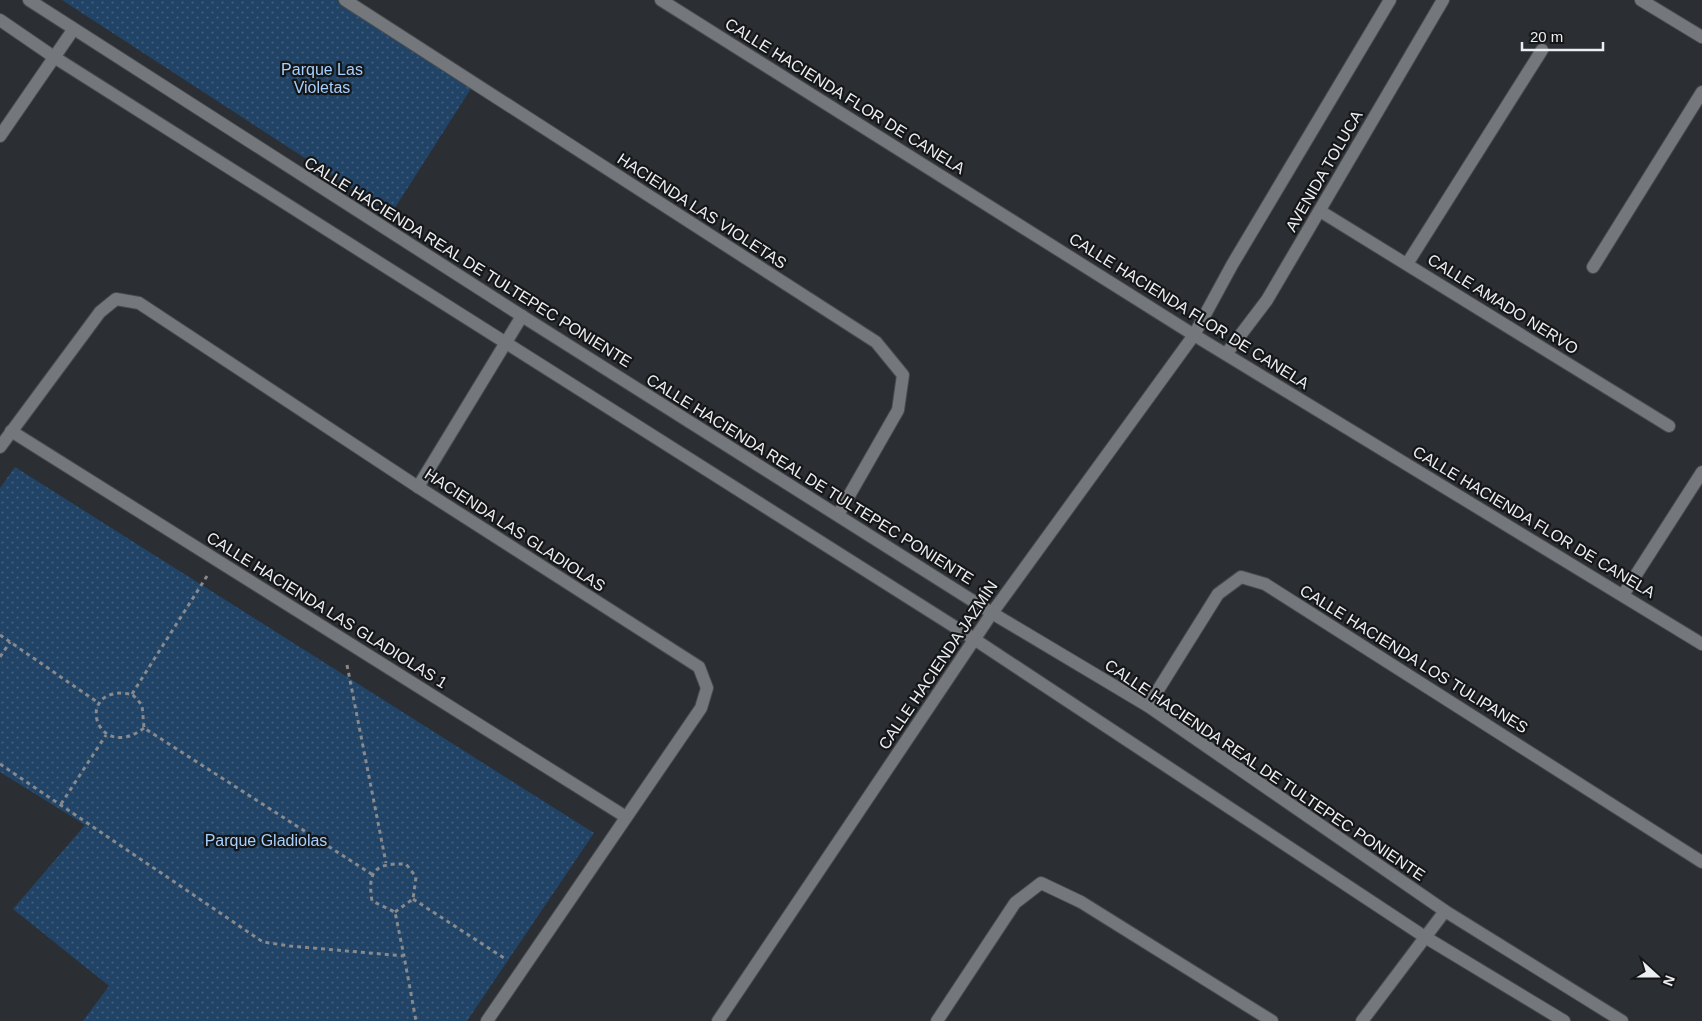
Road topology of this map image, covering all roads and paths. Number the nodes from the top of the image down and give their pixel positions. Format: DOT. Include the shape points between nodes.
graph roads {
  1 [pos="28,0"];
  2 [pos="345,0"];
  3 [pos="661,0"];
  4 [pos="1390,0"];
  5 [pos="1443,0"];
  6 [pos="1641,0"];
  7 [pos="0,20"];
  8 [pos="73,30"];
  9 [pos="1702,37"];
  10 [pos="1542,50"];
  11 [pos="54,56"];
  12 [pos="1702,92"];
  13 [pos="0,136"];
  14 [pos="1320,211"];
  15 [pos="1407,264"];
  16 [pos="1593,267"];
  17 [pos="522,316"];
  18 [pos="1194,335"];
  19 [pos="505,344"];
  20 [pos="1226,354"];
  21 [pos="1669,426"];
  22 [pos="11,431"];
  23 [pos="0,448"];
  24 [pos="1702,472"];
  25 [pos="418,487"];
  26 [pos="838,514"];
  27 [pos="217,560"];
  28 [pos="1623,595"];
  29 [pos="992,613"];
  30 [pos="0,635"];
  31 [pos="342,639"];
  32 [pos="974,639"];
  33 [pos="10,642"];
  34 [pos="1702,644"];
  35 [pos="0,657"];
  36 [pos="132,694"];
  37 [pos="100,704"];
  38 [pos="1148,706"];
  39 [pos="144,728"];
  40 [pos="106,735"];
  41 [pos="0,764"];
  42 [pos="61,804"];
  43 [pos="626,817"];
  44 [pos="1702,862"];
  45 [pos="386,863"];
  46 [pos="373,875"];
  47 [pos="413,899"];
  48 [pos="1445,911"];
  49 [pos="395,912"];
  50 [pos="1425,937"];
  51 [pos="404,956"];
  52 [pos="522,970"];
  53 [pos="416,1021"];
  54 [pos="487,1021"];
  55 [pos="718,1021"];
  56 [pos="939,1021"];
  57 [pos="1272,1021"];
  58 [pos="1362,1021"];
  59 [pos="1564,1021"];
  60 [pos="1622,1021"];
  1 -- 8 [label="street, CALLE HACIENDA REAL DE TULTEPEC PONIENTE"];
  2 -- 26 [label="street, HACIENDA LAS VIOLETAS" via="876,342 903,375 898,410"];
  3 -- 18 [label="street, CALLE HACIENDA FLOR DE CANELA"];
  4 -- 18 [label="street, AVENIDA TOLUCA" via="1232,265"];
  5 -- 14 [label="street, AVENIDA TOLUCA"];
  6 -- 9 [label="street"];
  7 -- 11 [label="street"];
  8 -- 11 [label="street"];
  8 -- 17 [label="street, CALLE HACIENDA REAL DE TULTEPEC PONIENTE"];
  10 -- 15 [label="street"];
  11 -- 13 [label="street"];
  11 -- 19 [label="street"];
  12 -- 16 [label="street"];
  14 -- 15 [label="street, CALLE AMADO NERVO"];
  14 -- 20 [label="street, AVENIDA TOLUCA" via="1267,300"];
  15 -- 21 [label="street, CALLE AMADO NERVO"];
  17 -- 19 [label="street"];
  17 -- 26 [label="street, CALLE HACIENDA REAL DE TULTEPEC PONIENTE"];
  18 -- 20 [label="street, CALLE HACIENDA FLOR DE CANELA"];
  18 -- 29 [label="street, CALLE HACIENDA JAZMÍN"];
  19 -- 25 [label="street"];
  19 -- 32 [label="street"];
  20 -- 28 [label="street, CALLE HACIENDA FLOR DE CANELA"];
  22 -- 23 [label="street, HACIENDA LAS GLADIOLAS"];
  22 -- 25 [label="street, HACIENDA LAS GLADIOLAS" via="100,312 116,299 139,303"];
  22 -- 27 [label="street, CALLE HACIENDA LAS GLADIOLAS 1"];
  24 -- 28 [label="street"];
  25 -- 43 [label="street, HACIENDA LAS GLADIOLAS" via="699,667 707,688 701,708"];
  26 -- 29 [label="street, CALLE HACIENDA REAL DE TULTEPEC PONIENTE"];
  27 -- 31 [label="street, CALLE HACIENDA LAS GLADIOLAS 1"];
  27 -- 36 [label="path"];
  28 -- 34 [label="street, CALLE HACIENDA FLOR DE CANELA"];
  29 -- 32 [label="street, CALLE HACIENDA JAZMÍN"];
  29 -- 38 [label="street, CALLE HACIENDA REAL DE TULTEPEC PONIENTE"];
  30 -- 33 [label="path"];
  31 -- 43 [label="street, CALLE HACIENDA LAS GLADIOLAS 1"];
  31 -- 45 [label="path"];
  32 -- 50 [label="street"];
  32 -- 55 [label="street, CALLE HACIENDA JAZMÍN"];
  33 -- 35 [label="path"];
  33 -- 37 [label="path"];
  36 -- 37 [label="path" via="114,693 104,697"];
  36 -- 39 [label="path" via="142,705"];
  37 -- 40 [label="path" via="96,710 97,723"];
  38 -- 44 [label="street, CALLE HACIENDA LOS TULIPANES" via="1218,594 1241,577 1265,584"];
  38 -- 48 [label="street, CALLE HACIENDA REAL DE TULTEPEC PONIENTE"];
  39 -- 40 [label="path" via="133,737"];
  39 -- 46 [label="path"];
  40 -- 42 [label="path"];
  41 -- 42 [label="path"];
  42 -- 51 [label="path" via="263,942"];
  43 -- 52 [label="street, HACIENDA LAS GLADIOLAS"];
  45 -- 46 [label="path"];
  45 -- 47 [label="path" via="406,864 416,877"];
  46 -- 49 [label="path" via="370,884 372,901"];
  47 -- 49 [label="path"];
  47 -- 52 [label="path"];
  48 -- 50 [label="street"];
  48 -- 60 [label="street, CALLE HACIENDA REAL DE TULTEPEC PONIENTE"];
  49 -- 51 [label="path"];
  50 -- 58 [label="street"];
  50 -- 59 [label="street"];
  51 -- 53 [label="path"];
  52 -- 54 [label="street, HACIENDA LAS GLADIOLAS"];
  56 -- 57 [label="street" via="1015,904 1040,883 1081,902"];
}
